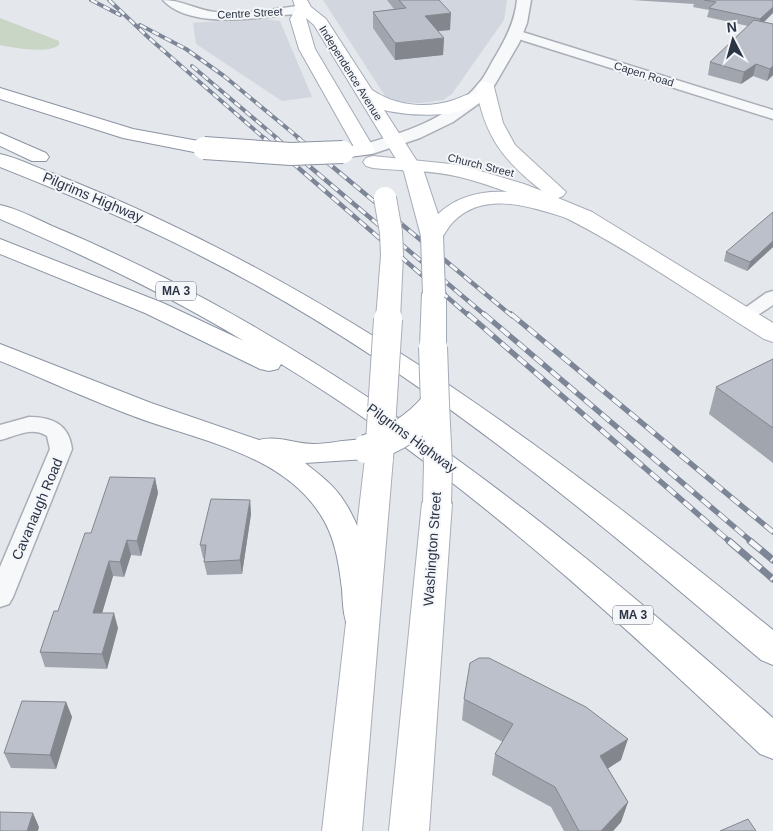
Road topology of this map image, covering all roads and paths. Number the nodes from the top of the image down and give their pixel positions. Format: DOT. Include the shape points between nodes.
graph roads {
  1 [pos="169,0"];
  2 [pos="524,0"];
  3 [pos="302,5"];
  4 [pos="516,34"];
  5 [pos="362,92"];
  6 [pos="0,93"];
  7 [pos="480,93"];
  8 [pos="773,115"];
  9 [pos="0,139"];
  10 [pos="402,153"];
  11 [pos="369,156"];
  12 [pos="0,160"];
  13 [pos="556,192"];
  14 [pos="0,211"];
  15 [pos="584,217"];
  16 [pos="432,236"];
  17 [pos="0,246"];
  18 [pos="264,279"];
  19 [pos="773,297"];
  20 [pos="744,315"];
  21 [pos="773,334"];
  22 [pos="6,354"];
  23 [pos="435,404"];
  24 [pos="0,433"];
  25 [pos="231,439"];
  26 [pos="428,449"];
  27 [pos="375,451"];
  28 [pos="0,597"];
  29 [pos="361,620"];
  30 [pos="773,650"];
  31 [pos="773,742"];
  32 [pos="342,831"];
  33 [pos="409,831"];
  1 -- 3 [label="street, Centre Street" via="183,9 221,16"];
  2 -- 4 [label="street"];
  3 -- 5 [label="main road, Independence Avenue" via="318,20"];
  3 -- 11 [label="main road, Independence Avenue" via="298,23 304,41"];
  4 -- 7 [label="street"];
  4 -- 8 [label="street, Capen Road"];
  5 -- 7 [label="main road" via="384,104 410,110 440,109"];
  5 -- 10 [label="main road, Independence Avenue"];
  6 -- 11 [label="main road, Church Street, bridge" via="143,137 204,148 284,154 343,152"];
  7 -- 10 [label="street" via="429,128"];
  7 -- 13 [label="main road" via="501,140 520,163"];
  9 -- 18 [label="main road" via="148,208"];
  10 -- 11 [label="main road, Church Street"];
  10 -- 11 [label="street"];
  10 -- 13 [label="main road, Church Street" via="447,156 486,164 523,175"];
  10 -- 15 [label="main road, Church Street" via="495,180"];
  10 -- 16 [label="main road, Washington Street" via="422,195"];
  11 -- 27 [label="main road, bridge" via="385,198 392,265"];
  12 -- 18 [label="main road, Pilgrims Highway" via="135,214"];
  13 -- 15 [label="main road, Church Street"];
  14 -- 26 [label="main road, Pilgrims Highway / MA 3" via="116,262 218,314 343,389"];
  15 -- 16 [label="main road" via="524,200 485,198 449,212"];
  15 -- 20 [label="main road, Church Street"];
  16 -- 23 [label="main road, Washington Street, bridge"];
  17 -- 26 [label="main road" via="198,327"];
  18 -- 30 [label="main road, Pilgrims Highway" via="374,346 488,425 625,529"];
  19 -- 20 [label="street"];
  20 -- 21 [label="main road, Church Street"];
  22 -- 25 [label="main road" via="125,403"];
  23 -- 27 [label="main road, bridge" via="412,429"];
  23 -- 33 [label="main road, Washington Street, bridge" via="437,503"];
  24 -- 28 [label="street, Cavanaugh Road" via="27,424 46,425 59,435 62,449"];
  25 -- 27 [label="main road" via="312,454"];
  25 -- 29 [label="main road" via="289,465 312,483 330,504 346,534 351,552"];
  26 -- 31 [label="main road, Pilgrims Highway / MA 3" via="576,566"];
  27 -- 29 [label="main road"];
  29 -- 32 [label="main road"];
}
